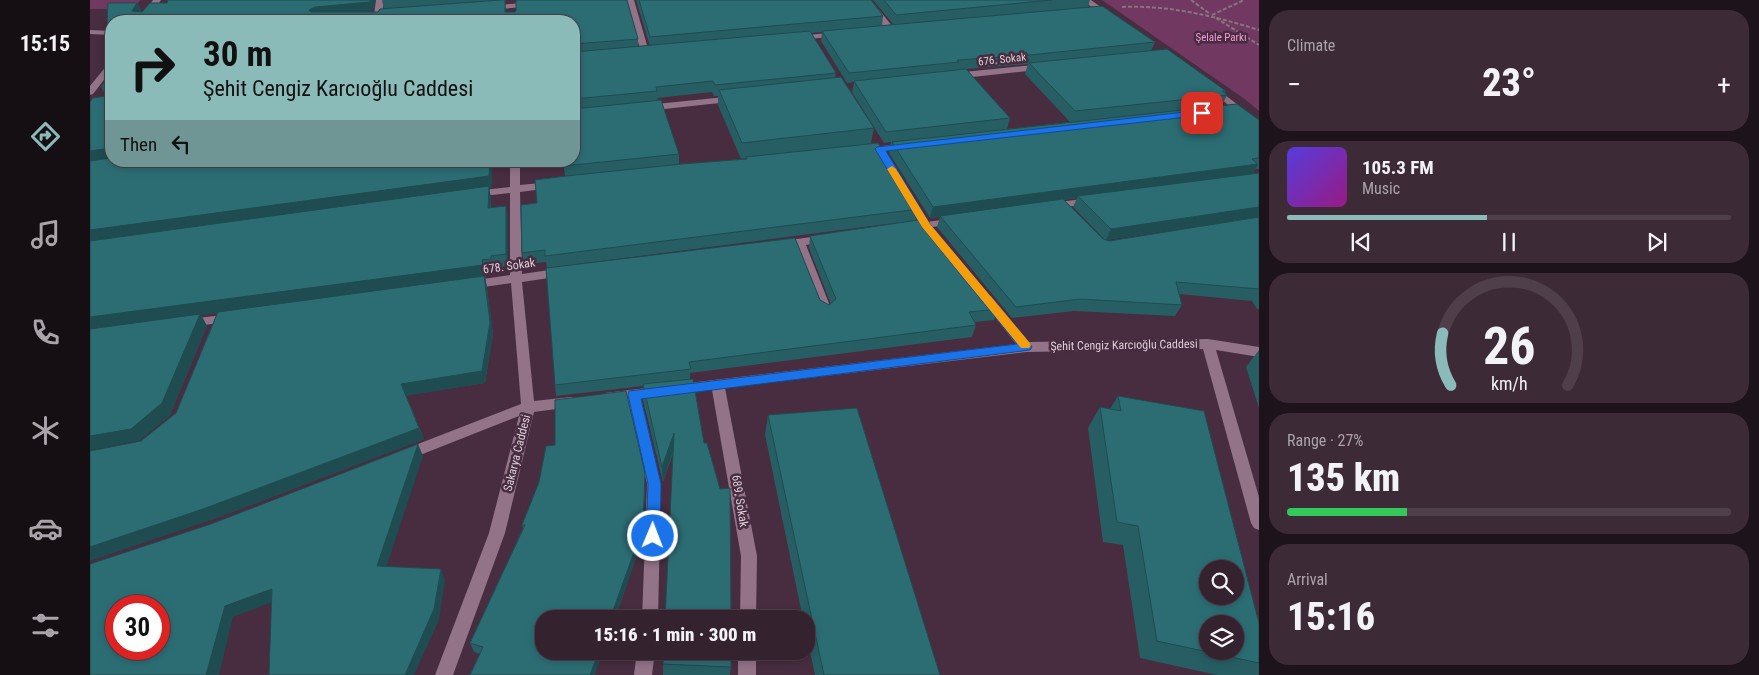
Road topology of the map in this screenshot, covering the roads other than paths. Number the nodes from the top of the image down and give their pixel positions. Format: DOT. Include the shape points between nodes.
graph roads {
  1 [pos="157,0"];
  2 [pos="380,0"];
  3 [pos="630,0"];
  4 [pos="867,0"];
  5 [pos="1086,0"];
  6 [pos="539,3"];
  7 [pos="511,6"];
  8 [pos="482,8"];
  9 [pos="146,15"];
  10 [pos="378,15"];
  11 [pos="1116,21"];
  12 [pos="899,28"];
  13 [pos="890,29"];
  14 [pos="880,30"];
  15 [pos="90,32"];
  16 [pos="105,33"];
  17 [pos="851,33"];
  18 [pos="792,38"];
  19 [pos="655,51"];
  20 [pos="1057,66"];
  21 [pos="105,73"];
  22 [pos="940,78"];
  23 [pos="1207,85"];
  24 [pos="90,92"];
  25 [pos="747,97"];
  26 [pos="641,108"];
  27 [pos="1240,109"];
  28 [pos="1221,111"];
  29 [pos="1259,126"];
  30 [pos="919,145"];
  31 [pos="860,152"];
  32 [pos="515,167"];
  33 [pos="564,183"];
  34 [pos="515,188"];
  35 [pos="465,195"];
  36 [pos="1101,199"];
  37 [pos="1061,204"];
  38 [pos="1042,207"];
  39 [pos="1075,218"];
  40 [pos="964,219"];
  41 [pos="897,229"];
  42 [pos="838,237"];
  43 [pos="799,243"];
  44 [pos="770,246"];
  45 [pos="574,271"];
  46 [pos="516,278"];
  47 [pos="458,286"];
  48 [pos="982,294"];
  49 [pos="826,311"];
  50 [pos="247,316"];
  51 [pos="218,320"];
  52 [pos="179,325"];
  53 [pos="211,338"];
  54 [pos="1208,344"];
  55 [pos="1026,347"];
  56 [pos="1259,352"];
  57 [pos="718,385"];
  58 [pos="634,395"];
  59 [pos="528,407"];
  60 [pos="390,460"];
  61 [pos="1255,495"];
  62 [pos="1259,523"];
  63 [pos="650,610"];
  64 [pos="748,610"];
  65 [pos="645,660"];
  66 [pos="747,660"];
  67 [pos="444,675"];
  68 [pos="643,675"];
  69 [pos="747,675"];
  1 -- 9 [label="street"];
  2 -- 10 [label="street"];
  3 -- 19 [label="street" via="641,52"];
  4 -- 13 [label="street"];
  5 -- 11 [label="street"];
  6 -- 7 [label="street"];
  7 -- 8 [label="street"];
  12 -- 13 [label="street"];
  13 -- 14 [label="street"];
  15 -- 16 [label="street"];
  17 -- 18 [label="street" via="814,41"];
  20 -- 22 [label="street, 676. Sokak"];
  21 -- 24 [label="street"];
  23 -- 27 [label="street"];
  25 -- 26 [label="street"];
  27 -- 28 [label="street"];
  27 -- 29 [label="street"];
  30 -- 31 [label="street"];
  32 -- 34 [label="street, Sakarya Caddesi"];
  33 -- 34 [label="street"];
  34 -- 35 [label="street"];
  34 -- 46 [label="street, Sakarya Caddesi"];
  36 -- 37 [label="street"];
  37 -- 38 [label="street"];
  37 -- 39 [label="street"];
  40 -- 41 [label="street"];
  42 -- 43 [label="street"];
  43 -- 44 [label="street"];
  43 -- 49 [label="street"];
  45 -- 46 [label="street, 678. Sokak"];
  46 -- 47 [label="street, 678. Sokak"];
  46 -- 59 [label="street, Sakarya Caddesi"];
  48 -- 55 [label="street"];
  50 -- 51 [label="street"];
  51 -- 52 [label="street"];
  51 -- 53 [label="street"];
  54 -- 55 [label="street, Şehit Cengiz Karcıoğlu Caddesi"];
  54 -- 56 [label="street, Şehit Cengiz Karcıoğlu Caddesi"];
  54 -- 61 [label="street"];
  55 -- 57 [label="street, Şehit Cengiz Karcıoğlu Caddesi"];
  57 -- 58 [label="street, Şehit Cengiz Karcıoğlu Caddesi"];
  57 -- 64 [label="street, 689. Sokak" via="748,556"];
  58 -- 59 [label="street, Şehit Cengiz Karcıoğlu Caddesi"];
  58 -- 63 [label="street" via="654,484"];
  59 -- 60 [label="street, Şehit Cengiz Karcıoğlu Caddesi"];
  59 -- 67 [label="street, Sakarya Caddesi" via="497,534"];
  61 -- 62 [label="street"];
  65 -- 68 [label="street"];
  66 -- 69 [label="street"];
}
